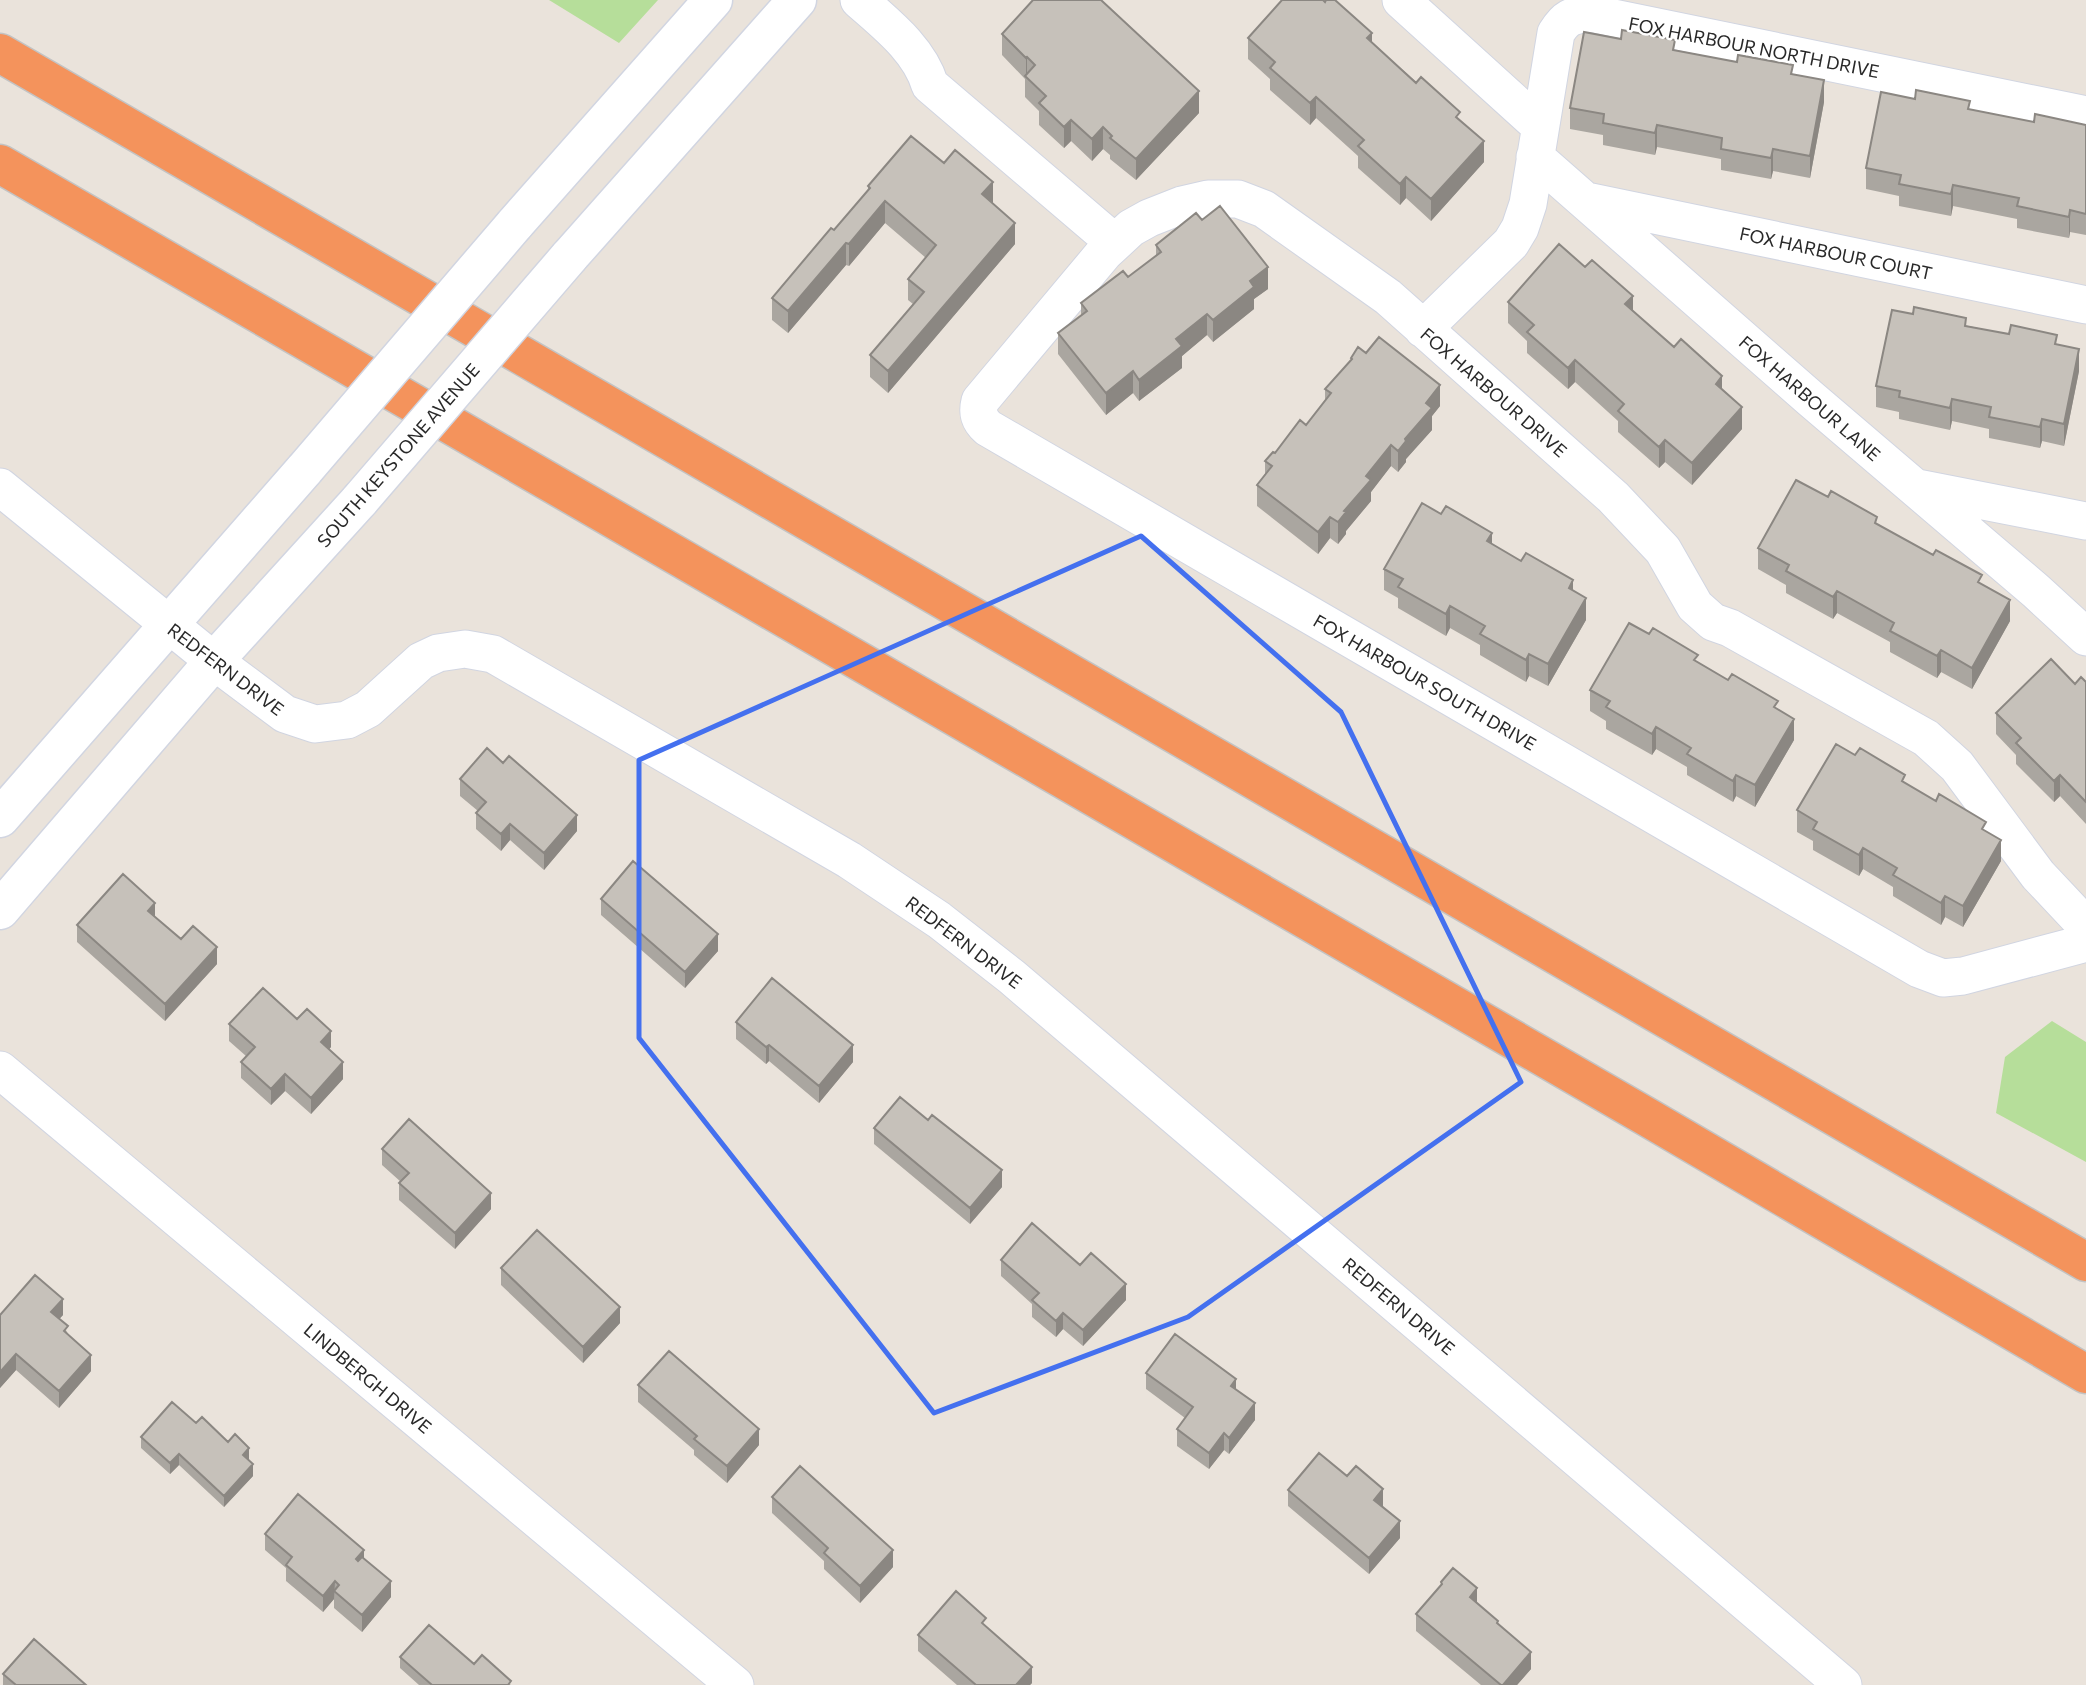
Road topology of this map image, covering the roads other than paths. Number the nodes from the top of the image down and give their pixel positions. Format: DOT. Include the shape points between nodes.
graph roads {
  1 [pos="713,0"];
  2 [pos="797,0"];
  3 [pos="859,0"];
  4 [pos="1401,0"];
  5 [pos="0,53"];
  6 [pos="2086,114"];
  7 [pos="1538,141"];
  8 [pos="0,164"];
  9 [pos="1586,201"];
  10 [pos="1114,243"];
  11 [pos="2086,305"];
  12 [pos="1423,329"];
  13 [pos="0,487"];
  14 [pos="1912,487"];
  15 [pos="2086,521"];
  16 [pos="167,625"];
  17 [pos="2086,637"];
  18 [pos="214,661"];
  19 [pos="0,818"];
  20 [pos="0,910"];
  21 [pos="2086,926"];
  22 [pos="2086,943"];
  23 [pos="0,1070"];
  24 [pos="2086,1262"];
  25 [pos="2086,1374"];
  26 [pos="735,1685"];
  27 [pos="1843,1685"];
  1 -- 16 [label="main road, bridge"];
  2 -- 18 [label="main road, SOUTH KEYSTONE AVENUE, bridge"];
  3 -- 10 [label="street" via="898,34 930,85"];
  4 -- 7 [label="street, FOX HARBOUR LANE"];
  5 -- 24 [label="highway"];
  6 -- 7 [label="street, FOX HARBOUR NORTH DRIVE" via="1589,13 1571,16 1556,33"];
  7 -- 9 [label="street, FOX HARBOUR LANE"];
  7 -- 12 [label="street, FOX HARBOUR NORTH DRIVE" via="1528,204 1511,243"];
  8 -- 25 [label="highway"];
  9 -- 11 [label="street, FOX HARBOUR COURT"];
  9 -- 14 [label="street, FOX HARBOUR LANE"];
  10 -- 12 [label="street, FOX HARBOUR DRIVE" via="1149,218 1182,205 1238,199 1264,209 1388,297"];
  10 -- 22 [label="street, FOX HARBOUR SOUTH DRIVE" via="984,395 978,410 988,428 1919,969 1943,978 1963,976"];
  12 -- 21 [label="street, FOX HARBOUR DRIVE" via="1613,496 1663,550 1695,606 1713,622 1926,738 1957,766 2038,874"];
  13 -- 16 [label="street, REDFERN DRIVE"];
  14 -- 15 [label="street"];
  14 -- 17 [label="street, FOX HARBOUR LANE"];
  16 -- 18 [label="street, REDFERN DRIVE"];
  16 -- 19 [label="main road"];
  18 -- 20 [label="main road, SOUTH KEYSTONE AVENUE"];
  18 -- 27 [label="street, REDFERN DRIVE" via="285,714 315,724 347,720 368,709 421,661 438,653 465,649 494,654 849,860 939,920 1012,977"];
  23 -- 26 [label="street, LINDBERGH DRIVE"];
}
